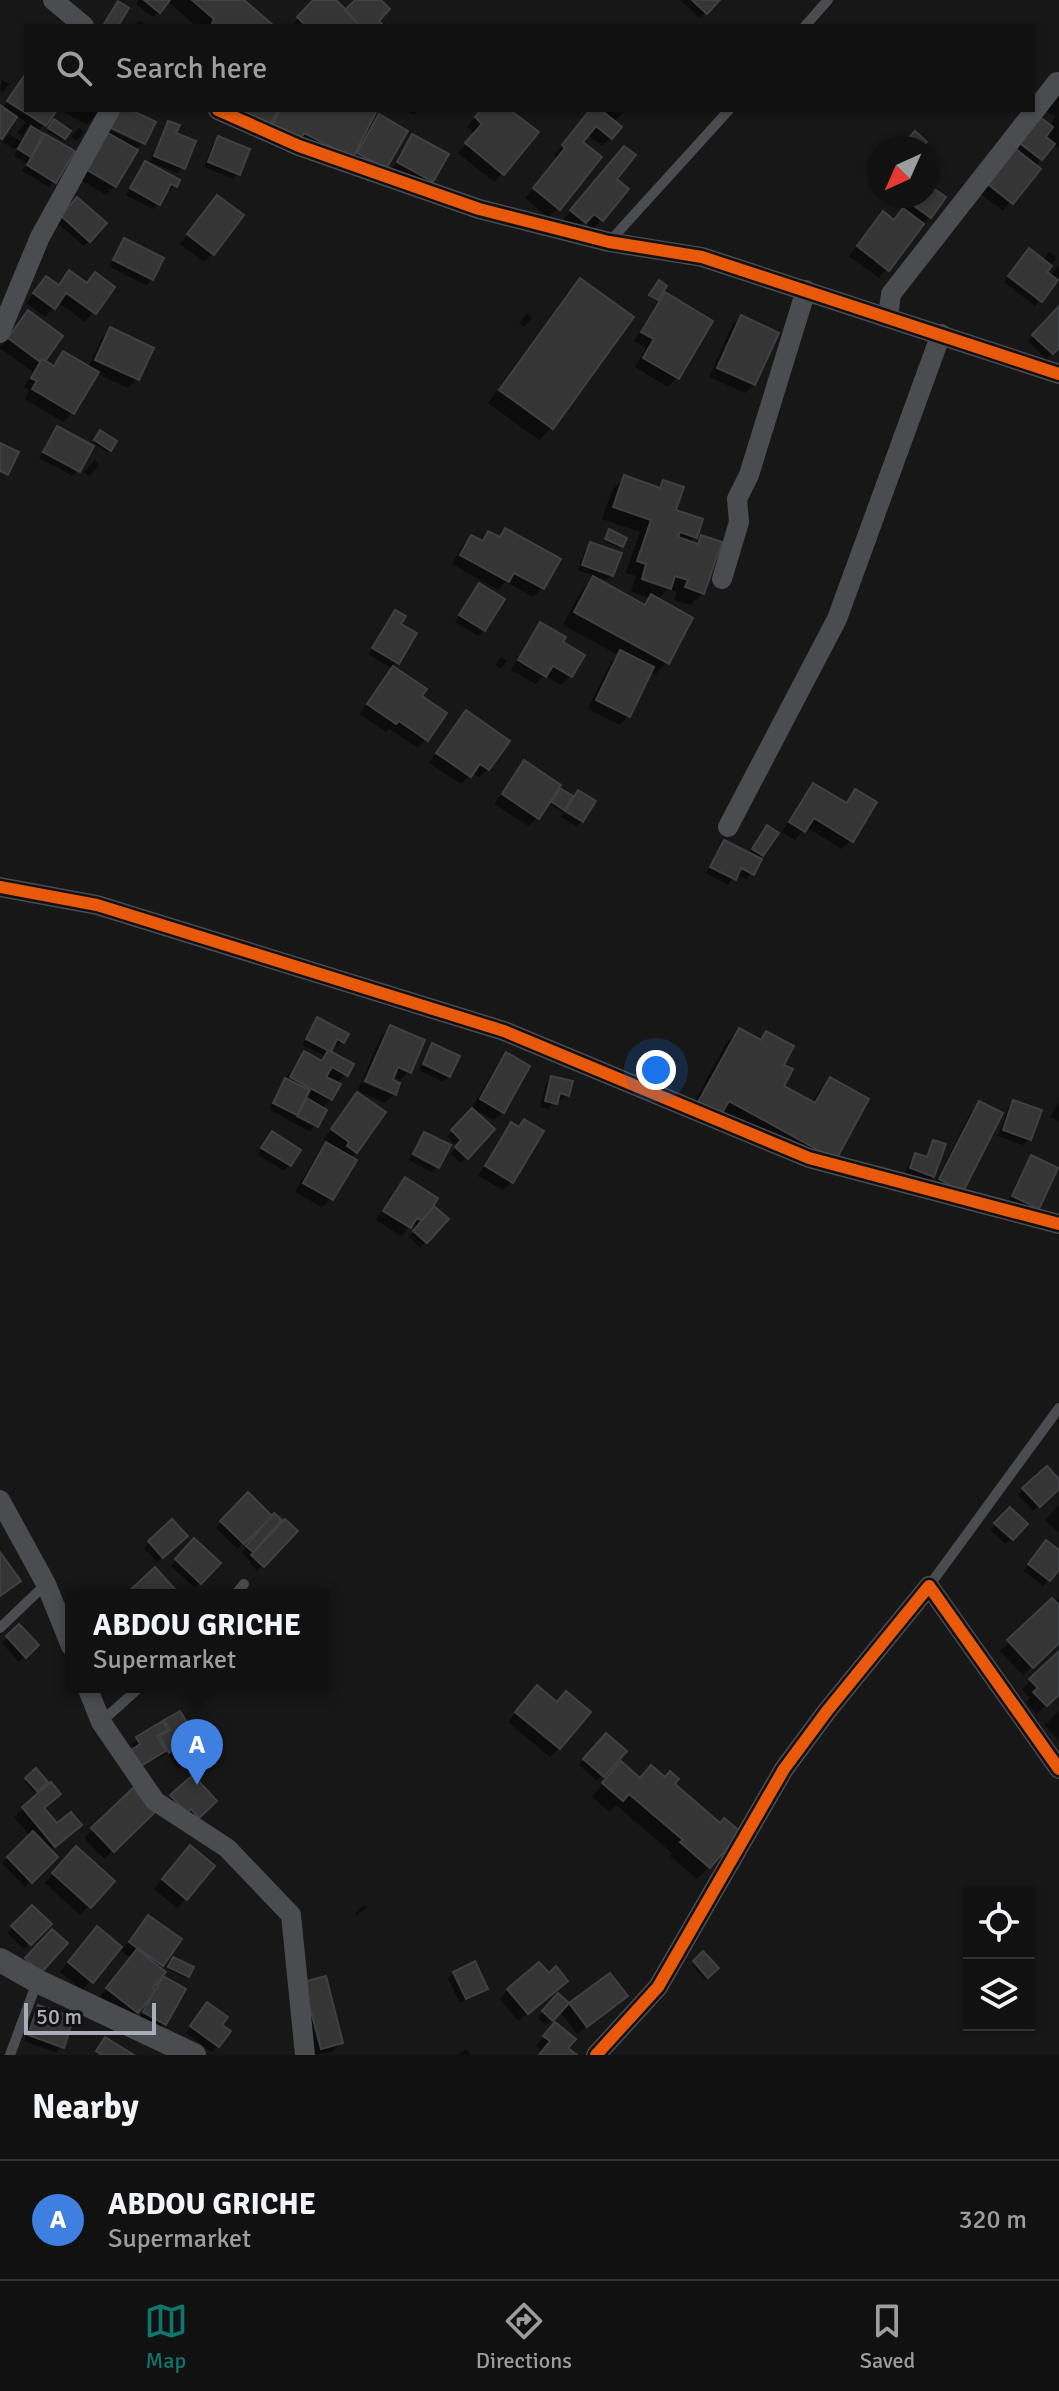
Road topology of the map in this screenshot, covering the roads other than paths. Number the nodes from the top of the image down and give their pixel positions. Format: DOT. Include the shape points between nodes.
graph roads {
  1 [pos="53,0"];
  2 [pos="828,0"];
  3 [pos="82,24"];
  4 [pos="807,24"];
  5 [pos="1057,82"];
  6 [pos="1035,110"];
  7 [pos="109,112"];
  8 [pos="222,112"];
  9 [pos="727,112"];
  10 [pos="1034,112"];
  11 [pos="609,242"];
  12 [pos="806,290"];
  13 [pos="888,317"];
  14 [pos="0,333"];
  15 [pos="941,334"];
  16 [pos="1059,374"];
  17 [pos="722,579"];
  18 [pos="728,827"];
  19 [pos="0,887"];
  20 [pos="1059,1224"];
  21 [pos="1059,1408"];
  22 [pos="0,1500"];
  23 [pos="46,1584"];
  24 [pos="244,1584"];
  25 [pos="929,1586"];
  26 [pos="240,1589"];
  27 [pos="0,1628"];
  28 [pos="65,1631"];
  29 [pos="89,1693"];
  30 [pos="133,1693"];
  31 [pos="101,1722"];
  32 [pos="1059,1769"];
  33 [pos="0,1960"];
  34 [pos="37,1981"];
  35 [pos="10,2055"];
  36 [pos="194,2055"];
  37 [pos="305,2055"];
  38 [pos="596,2055"];
  1 -- 3 [label="street"];
  2 -- 4 [label="lane"];
  5 -- 6 [label="street"];
  7 -- 14 [label="street" via="40,237"];
  8 -- 11 [label="street" via="299,146 479,209"];
  9 -- 11 [label="lane"];
  10 -- 13 [label="street" via="891,294"];
  11 -- 12 [label="street" via="702,257"];
  12 -- 13 [label="street"];
  12 -- 17 [label="street" via="737,499 739,522"];
  13 -- 15 [label="street"];
  15 -- 16 [label="street"];
  15 -- 18 [label="street" via="837,619"];
  19 -- 20 [label="street" via="97,905 489,1027 809,1158"];
  21 -- 25 [label="lane"];
  22 -- 23 [label="street"];
  23 -- 27 [label="lane"];
  23 -- 28 [label="street"];
  24 -- 26 [label="lane"];
  25 -- 32 [label="street"];
  25 -- 38 [label="street" via="784,1769 658,1987"];
  29 -- 31 [label="street"];
  30 -- 31 [label="lane"];
  31 -- 37 [label="street" via="155,1801 227,1848 291,1915"];
  33 -- 34 [label="street"];
  34 -- 35 [label="lane"];
  34 -- 36 [label="street"];
}
